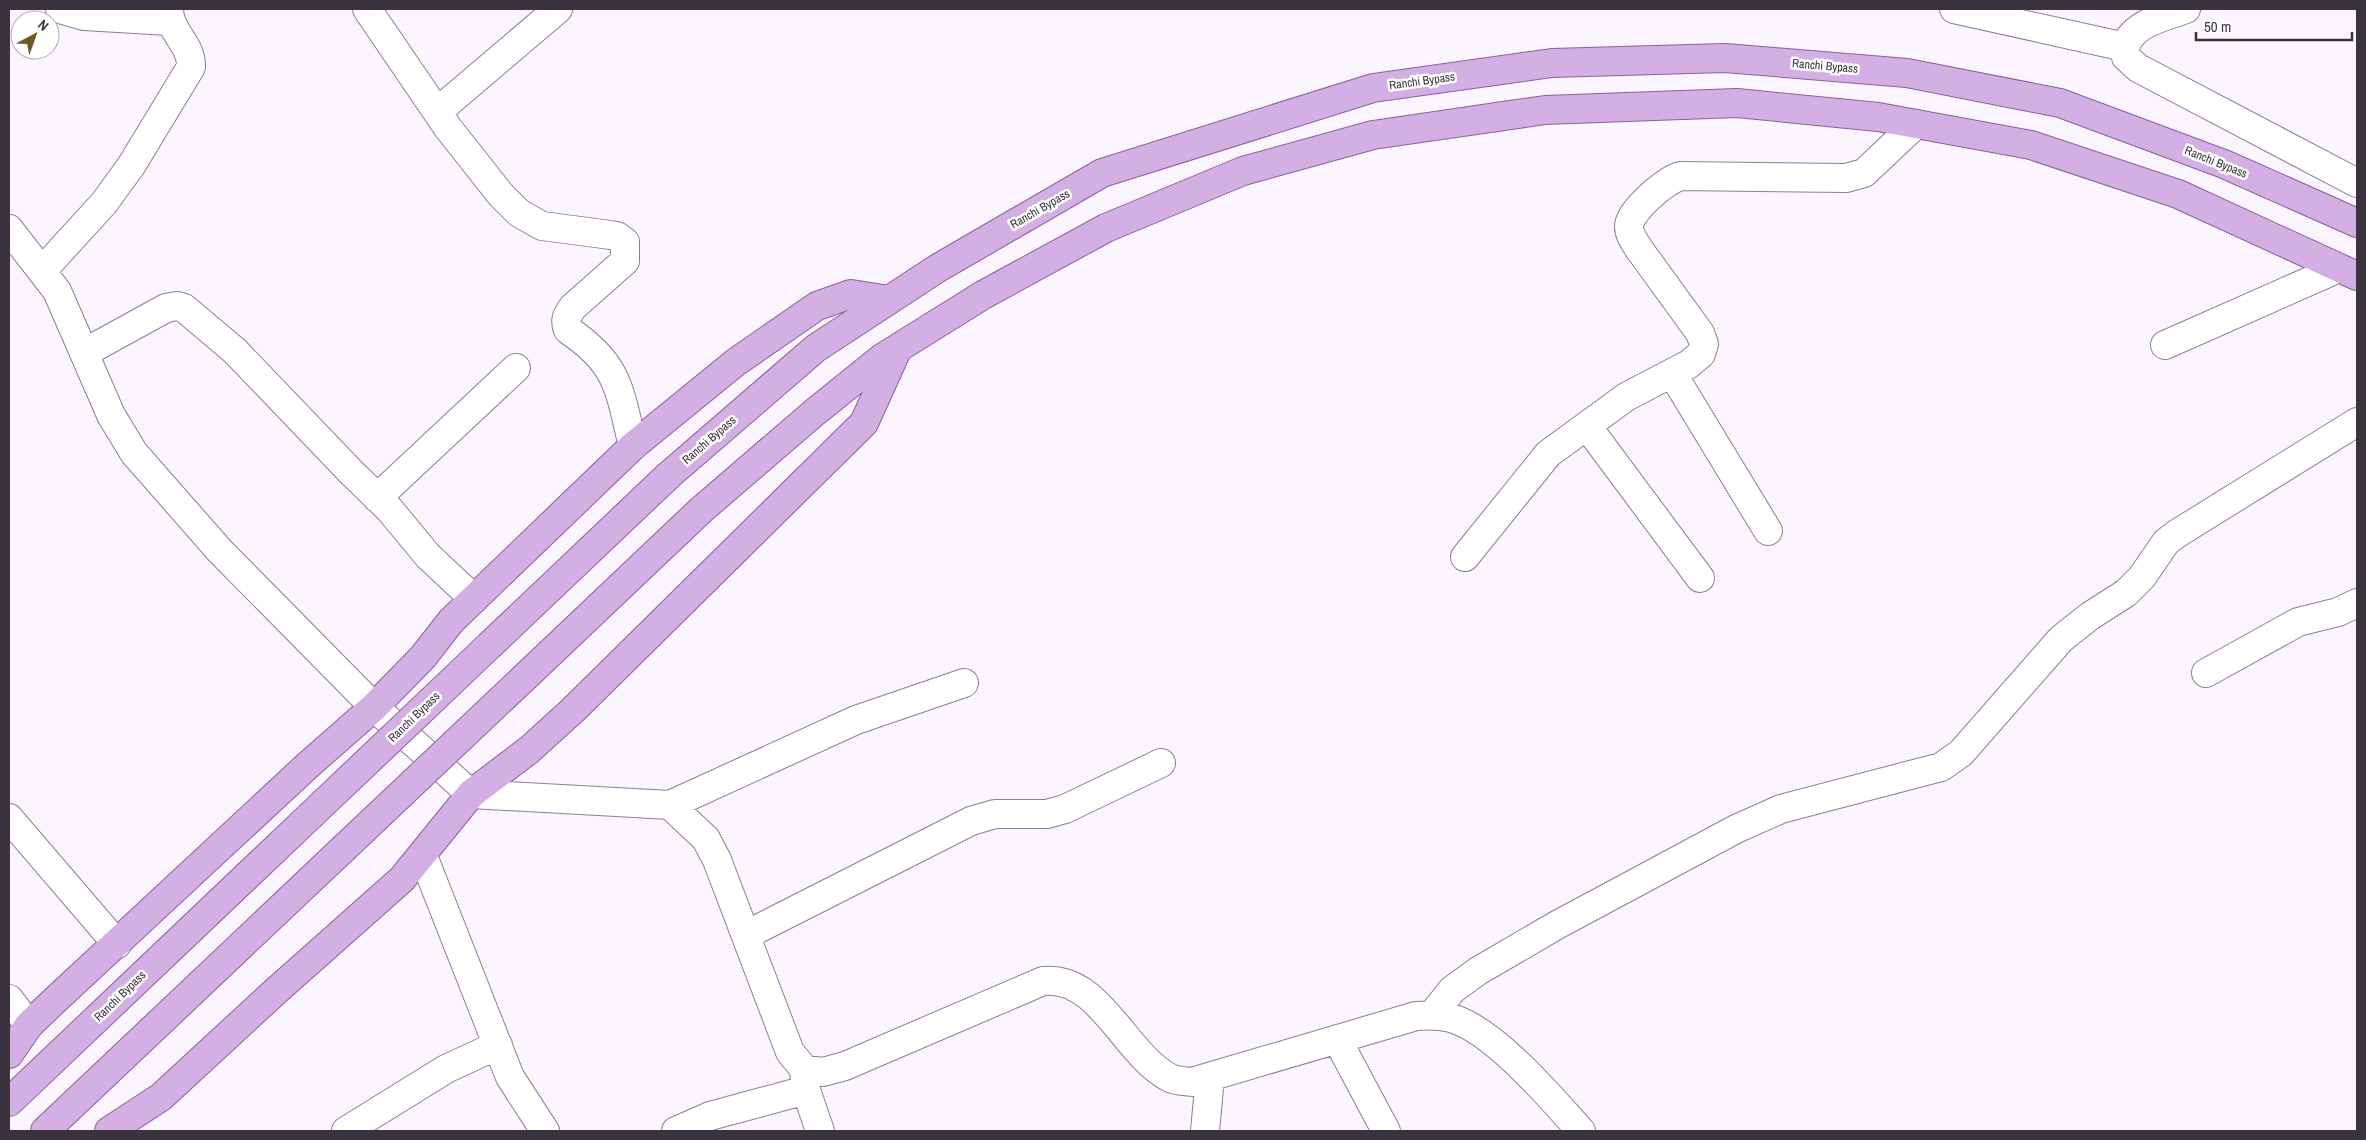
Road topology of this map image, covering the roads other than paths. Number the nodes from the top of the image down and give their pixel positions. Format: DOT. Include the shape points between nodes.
graph roads {
  1 [pos="60,9"];
  2 [pos="367,9"];
  3 [pos="558,9"];
  4 [pos="1954,9"];
  5 [pos="2186,9"];
  6 [pos="169,15"];
  7 [pos="2125,48"];
  8 [pos="437,112"];
  9 [pos="1916,124"];
  10 [pos="2357,183"];
  11 [pos="2357,223"];
  12 [pos="9,229"];
  13 [pos="42,272"];
  14 [pos="2348,272"];
  15 [pos="889,300"];
  16 [pos="2165,345"];
  17 [pos="898,348"];
  18 [pos="84,353"];
  19 [pos="516,368"];
  20 [pos="1672,373"];
  21 [pos="2357,422"];
  22 [pos="1587,426"];
  23 [pos="633,446"];
  24 [pos="377,498"];
  25 [pos="1768,531"];
  26 [pos="1465,557"];
  27 [pos="1700,578"];
  28 [pos="474,599"];
  29 [pos="2357,603"];
  30 [pos="2206,673"];
  31 [pos="964,683"];
  32 [pos="374,707"];
  33 [pos="1161,763"];
  34 [pos="472,794"];
  35 [pos="670,805"];
  36 [pos="9,818"];
  37 [pos="423,856"];
  38 [pos="746,935"];
  39 [pos="117,944"];
  40 [pos="9,999"];
  41 [pos="1432,1015"];
  42 [pos="30,1025"];
  43 [pos="1337,1039"];
  44 [pos="498,1045"];
  45 [pos="9,1054"];
  46 [pos="1210,1077"];
  47 [pos="805,1080"];
  48 [pos="9,1102"];
  49 [pos="45,1131"];
  50 [pos="109,1131"];
  51 [pos="346,1131"];
  52 [pos="545,1131"];
  53 [pos="676,1131"];
  54 [pos="820,1131"];
  55 [pos="1205,1131"];
  56 [pos="1386,1131"];
  57 [pos="1581,1131"];
  1 -- 6 [label="street" via="84,16"];
  2 -- 8 [label="street"];
  3 -- 8 [label="street"];
  4 -- 7 [label="street"];
  5 -- 7 [label="street" via="2134,31"];
  6 -- 13 [label="street" via="192,57 192,67 126,173 104,203"];
  7 -- 10 [label="street" via="2126,57 2138,68"];
  8 -- 23 [label="street" via="501,195 520,213 542,226 617,236 625,242 625,261 572,307 565,323 568,330 603,357 618,384"];
  9 -- 14 [label="main road" via="2031,145 2178,194"];
  9 -- 17 [label="main road" via="1737,102 1545,110 1373,135 1243,171 1106,228 983,294"];
  9 -- 20 [label="street" via="1864,174 1846,178 1681,176 1663,184 1628,226 1639,249 1700,333 1704,344 1701,354 1690,364"];
  11 -- 15 [label="main road, Ranchi Bypass" via="2224,164 2060,103 1955,82 1907,73 1724,58 1552,63 1373,88 1102,173"];
  12 -- 13 [label="street"];
  13 -- 18 [label="street" via="57,291"];
  14 -- 16 [label="street"];
  15 -- 23 [label="main road" via="851,294 817,306 736,362"];
  15 -- 48 [label="main road, Ranchi Bypass, bridge" via="816,348 698,450"];
  17 -- 34 [label="main road" via="864,423 573,710 529,750"];
  17 -- 49 [label="main road, bridge" via="814,412 701,510"];
  18 -- 24 [label="street" via="166,308 184,308 235,351"];
  18 -- 32 [label="street" via="111,415 134,453 220,551"];
  19 -- 24 [label="street"];
  20 -- 22 [label="street" via="1626,397"];
  20 -- 25 [label="street"];
  21 -- 41 [label="street" via="2166,542 2126,594 2061,639 1961,753 1941,767 1781,809 1736,830 1478,971 1452,990"];
  22 -- 26 [label="street" via="1548,454"];
  22 -- 27 [label="street"];
  23 -- 28 [label="main road"];
  24 -- 28 [label="street" via="428,556"];
  28 -- 32 [label="main road"];
  29 -- 30 [label="street" via="2338,612 2298,622"];
  31 -- 35 [label="street" via="856,720"];
  32 -- 34 [label="street"];
  32 -- 39 [label="main road"];
  33 -- 38 [label="street" via="1064,809 1047,814 995,814 971,822"];
  34 -- 35 [label="street"];
  34 -- 37 [label="main road"];
  35 -- 38 [label="street" via="706,839"];
  36 -- 39 [label="street"];
  37 -- 44 [label="street"];
  37 -- 50 [label="main road" via="402,880 161,1097"];
  38 -- 47 [label="street" via="790,1052"];
  39 -- 42 [label="main road"];
  40 -- 42 [label="street"];
  41 -- 43 [label="street" via="1416,1016"];
  41 -- 57 [label="street" via="1452,1018 1478,1032 1530,1074"];
  42 -- 45 [label="main road"];
  43 -- 46 [label="street"];
  43 -- 56 [label="street"];
  44 -- 51 [label="street" via="446,1069"];
  44 -- 52 [label="street" via="510,1077"];
  46 -- 47 [label="street" via="1192,1082 1172,1079 1159,1071 1089,996 1072,984 1057,980 1043,981"];
  46 -- 55 [label="street"];
  47 -- 53 [label="street"];
  47 -- 54 [label="street"];
}
